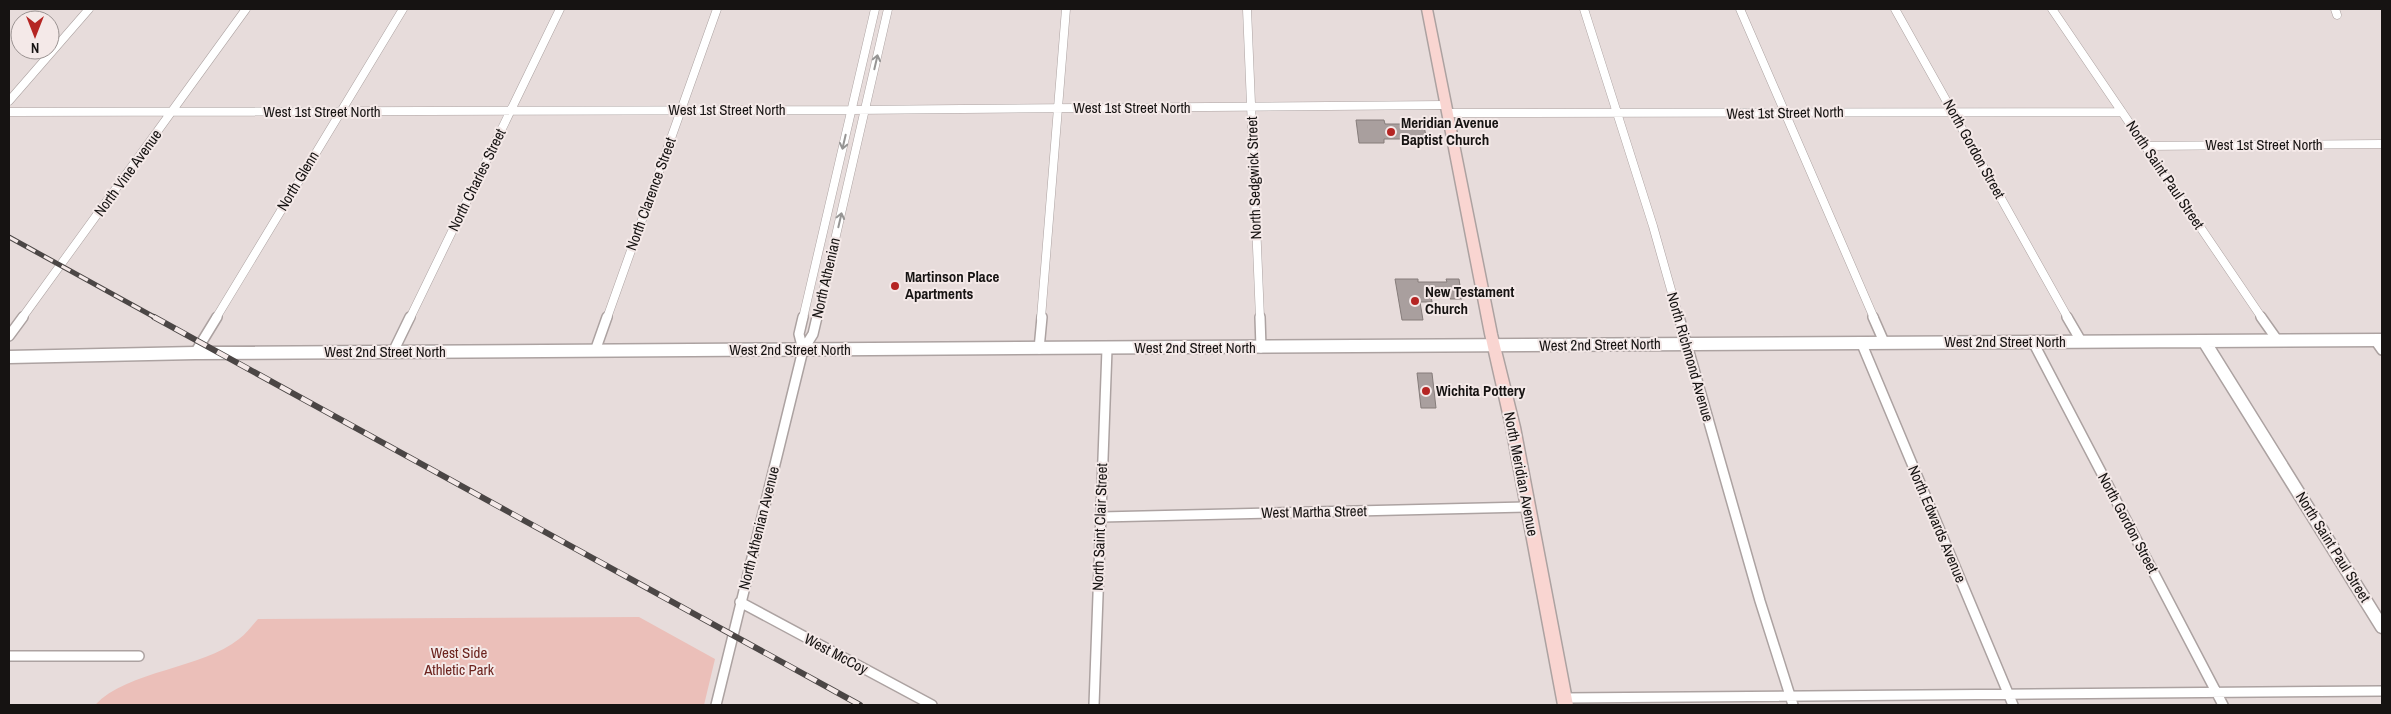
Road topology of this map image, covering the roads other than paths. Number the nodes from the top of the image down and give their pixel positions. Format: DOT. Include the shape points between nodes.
graph roads {
  1 [pos="88,9"];
  2 [pos="246,9"];
  3 [pos="403,9"];
  4 [pos="560,9"];
  5 [pos="717,9"];
  6 [pos="875,9"];
  7 [pos="888,9"];
  8 [pos="1066,9"];
  9 [pos="1247,9"];
  10 [pos="1426,9"];
  11 [pos="1584,9"];
  12 [pos="1740,9"];
  13 [pos="1895,9"];
  14 [pos="2052,9"];
  15 [pos="9,101"];
  16 [pos="1251,107"];
  17 [pos="1057,108"];
  18 [pos="1446,109"];
  19 [pos="681,110"];
  20 [pos="852,110"];
  21 [pos="865,110"];
  22 [pos="510,111"];
  23 [pos="1953,111"];
  24 [pos="9,112"];
  25 [pos="171,112"];
  26 [pos="340,112"];
  27 [pos="2122,112"];
  28 [pos="1617,113"];
  29 [pos="1785,113"];
  30 [pos="2382,144"];
  31 [pos="2145,146"];
  32 [pos="9,336"];
  33 [pos="2378,340"];
  34 [pos="2081,341"];
  35 [pos="2204,341"];
  36 [pos="2278,341"];
  37 [pos="1861,342"];
  38 [pos="1884,342"];
  39 [pos="2033,342"];
  40 [pos="1686,344"];
  41 [pos="1494,346"];
  42 [pos="1261,348"];
  43 [pos="1039,349"];
  44 [pos="1107,349"];
  45 [pos="803,350"];
  46 [pos="2382,350"];
  47 [pos="595,351"];
  48 [pos="393,352"];
  49 [pos="195,353"];
  50 [pos="9,356"];
  51 [pos="1527,507"];
  52 [pos="1101,517"];
  53 [pos="740,602"];
  54 [pos="2382,627"];
  55 [pos="9,656"];
  56 [pos="139,656"];
  57 [pos="2382,691"];
  58 [pos="2216,692"];
  59 [pos="2008,694"];
  60 [pos="1791,700"];
  61 [pos="1565,702"];
  62 [pos="716,705"];
  63 [pos="932,705"];
  64 [pos="1094,705"];
  65 [pos="2013,705"];
  66 [pos="2223,705"];
  1 -- 15 [label="street"];
  2 -- 25 [label="street, North Vine Avenue"];
  3 -- 26 [label="street, North Glenn"];
  4 -- 22 [label="street, North Charles Street"];
  5 -- 19 [label="street, North Clarence Street"];
  6 -- 20 [label="street, North Athenian"];
  21 -- 7 [label="street, North Athenian, one-way"];
  8 -- 17 [label="street"];
  9 -- 16 [label="street, North Sedgwick Street"];
  10 -- 18 [label="main road, North Meridian Avenue"];
  11 -- 28 [label="street, North Richmond Avenue"];
  12 -- 29 [label="street"];
  13 -- 23 [label="street, North Gordon Street"];
  14 -- 27 [label="street, North Saint Paul Street"];
  16 -- 17 [label="street, West 1st Street North"];
  16 -- 18 [label="street, West 1st Street North"];
  16 -- 42 [label="street, North Sedgwick Street"];
  17 -- 21 [label="street, West 1st Street North"];
  17 -- 43 [label="street"];
  18 -- 28 [label="street, West 1st Street North"];
  18 -- 41 [label="main road, North Meridian Avenue"];
  19 -- 20 [label="street, West 1st Street North"];
  19 -- 22 [label="street, West 1st Street North"];
  19 -- 47 [label="street, North Clarence Street"];
  20 -- 21 [label="street, West 1st Street North"];
  20 -- 45 [label="street, North Athenian, one-way" via="799,334"];
  45 -- 21 [label="street, North Athenian, one-way" via="813,334"];
  22 -- 26 [label="street, West 1st Street North"];
  22 -- 48 [label="street, North Charles Street"];
  23 -- 27 [label="street, West 1st Street North"];
  23 -- 29 [label="street, West 1st Street North"];
  23 -- 34 [label="street, North Gordon Street"];
  24 -- 25 [label="street, West 1st Street North"];
  25 -- 26 [label="street, West 1st Street North"];
  25 -- 32 [label="street, North Vine Avenue"];
  26 -- 49 [label="street, North Glenn"];
  27 -- 31 [label="street, North Saint Paul Street"];
  28 -- 29 [label="street, West 1st Street North"];
  28 -- 40 [label="street, North Richmond Avenue"];
  29 -- 38 [label="street"];
  30 -- 31 [label="street, West 1st Street North"];
  31 -- 36 [label="street, North Saint Paul Street"];
  33 -- 36 [label="street, West 2nd Street North"];
  33 -- 46 [label="street"];
  34 -- 35 [label="street, West 2nd Street North"];
  34 -- 39 [label="street, West 2nd Street North"];
  35 -- 36 [label="street, West 2nd Street North"];
  35 -- 54 [label="street, North Saint Paul Street"];
  37 -- 38 [label="street, West 2nd Street North"];
  37 -- 40 [label="street, West 2nd Street North"];
  37 -- 59 [label="street, North Edwards Avenue"];
  38 -- 39 [label="street, West 2nd Street North"];
  39 -- 58 [label="street, North Gordon Street"];
  40 -- 41 [label="street, West 2nd Street North"];
  40 -- 60 [label="street, North Richmond Avenue"];
  41 -- 42 [label="street, West 2nd Street North"];
  41 -- 51 [label="main road, North Meridian Avenue"];
  42 -- 44 [label="street, West 2nd Street North"];
  43 -- 44 [label="street, West 2nd Street North"];
  43 -- 45 [label="street, West 2nd Street North"];
  44 -- 52 [label="street, North Saint Clair Street"];
  45 -- 47 [label="street, West 2nd Street North"];
  45 -- 53 [label="street, North Athenian Avenue"];
  47 -- 48 [label="street, West 2nd Street North"];
  48 -- 49 [label="street, West 2nd Street North"];
  49 -- 50 [label="street, West 2nd Street North"];
  51 -- 52 [label="street, West Martha Street"];
  51 -- 61 [label="main road, North Meridian Avenue"];
  52 -- 64 [label="street, North Saint Clair Street"];
  53 -- 62 [label="street, North Athenian Avenue"];
  53 -- 63 [label="street, West McCoy"];
  55 -- 56 [label="street"];
  57 -- 58 [label="street"];
  58 -- 59 [label="street"];
  58 -- 66 [label="street, North Gordon Street"];
  59 -- 60 [label="street"];
  59 -- 65 [label="street, North Edwards Avenue"];
  60 -- 61 [label="street"];
}
